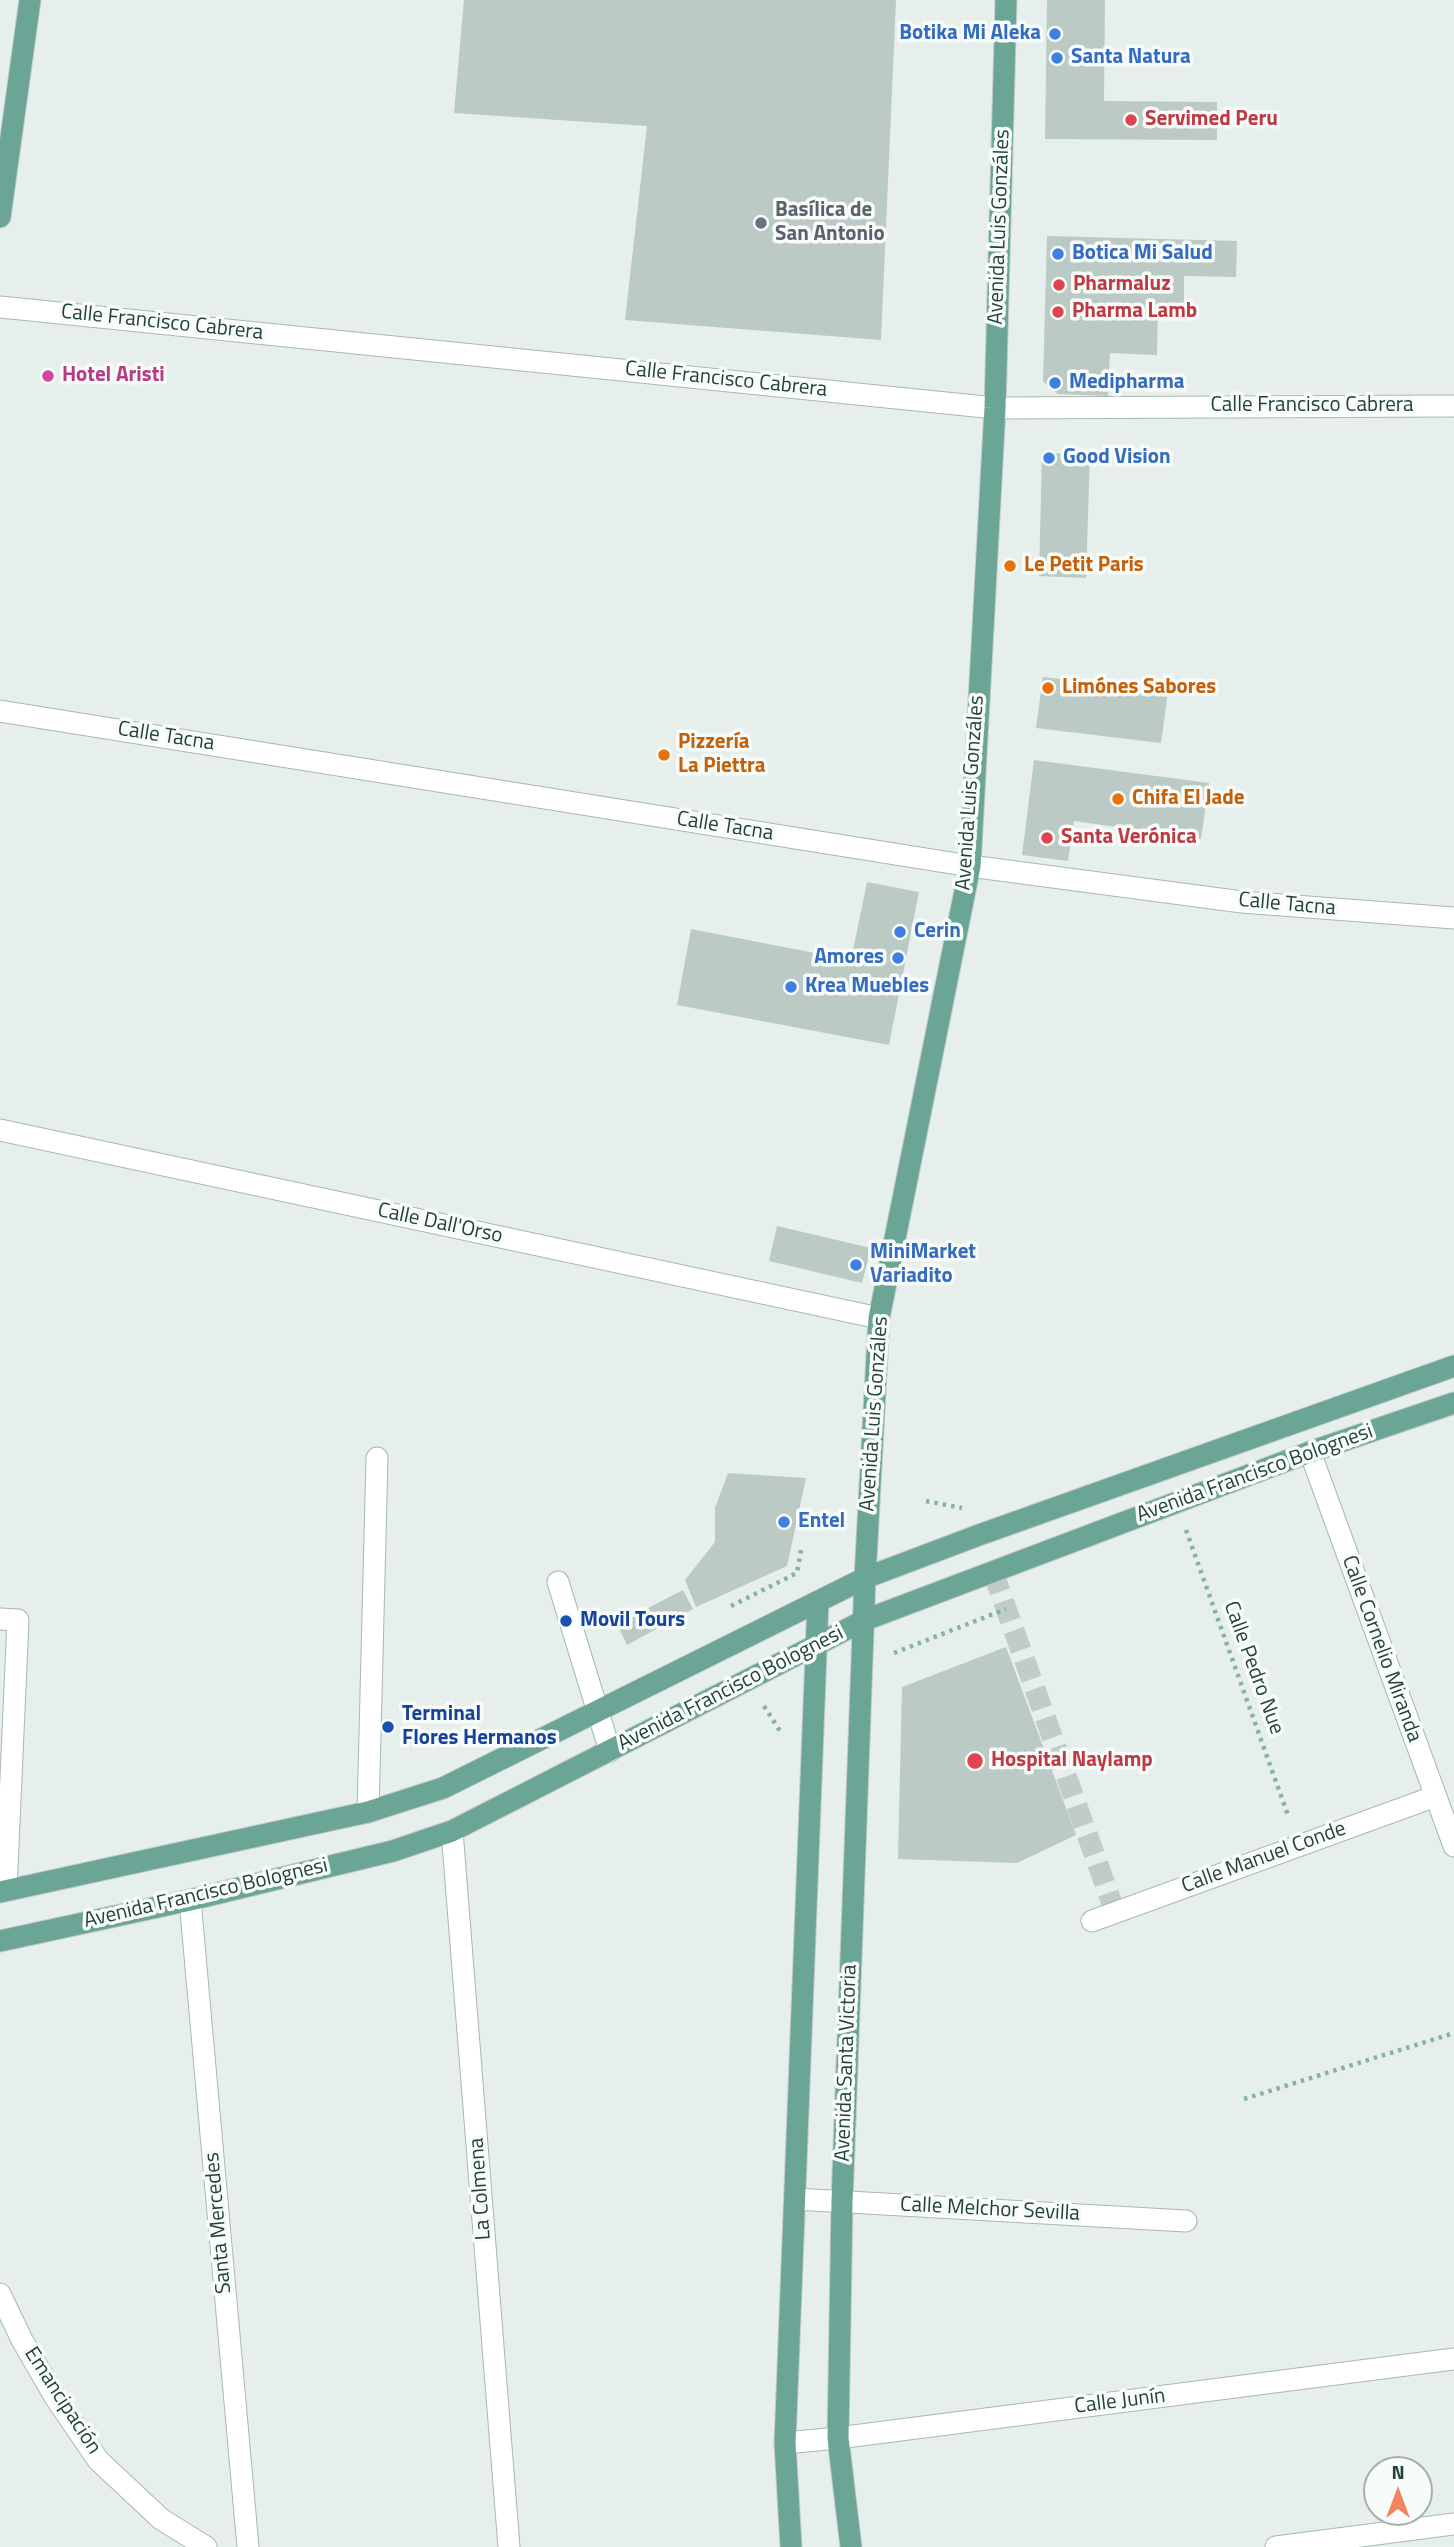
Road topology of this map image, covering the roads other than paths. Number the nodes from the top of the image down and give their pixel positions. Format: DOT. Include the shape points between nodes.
graph roads {
  1 [pos="30,0"];
  2 [pos="1006,0"];
  3 [pos="0,217"];
  4 [pos="0,307"];
  5 [pos="1454,406"];
  6 [pos="995,408"];
  7 [pos="0,711"];
  8 [pos="970,866"];
  9 [pos="1454,918"];
  10 [pos="0,1130"];
  11 [pos="879,1318"];
  12 [pos="1454,1366"];
  13 [pos="1454,1404"];
  14 [pos="1310,1452"];
  15 [pos="377,1458"];
  16 [pos="865,1578"];
  17 [pos="558,1582"];
  18 [pos="818,1602"];
  19 [pos="0,1619"];
  20 [pos="865,1620"];
  21 [pos="814,1647"];
  22 [pos="598,1712"];
  23 [pos="610,1751"];
  24 [pos="1436,1796"];
  25 [pos="368,1812"];
  26 [pos="453,1832"];
  27 [pos="1454,1846"];
  28 [pos="3,1891"];
  29 [pos="190,1900"];
  30 [pos="1092,1921"];
  31 [pos="0,1941"];
  32 [pos="794,2199"];
  33 [pos="842,2202"];
  34 [pos="1186,2221"];
  35 [pos="0,2294"];
  36 [pos="1454,2359"];
  37 [pos="838,2438"];
  38 [pos="785,2443"];
  39 [pos="1454,2524"];
  40 [pos="206,2547"];
  41 [pos="248,2547"];
  42 [pos="509,2547"];
  43 [pos="790,2547"];
  44 [pos="851,2547"];
  45 [pos="1276,2547"];
  1 -- 3 [label="main road"];
  2 -- 6 [label="main road, Avenida Luis Gonzáles"];
  4 -- 6 [label="street, Calle Francisco Cabrera"];
  5 -- 6 [label="street, Calle Francisco Cabrera"];
  6 -- 8 [label="main road, Avenida Luis Gonzáles"];
  7 -- 8 [label="street, Calle Tacna"];
  8 -- 9 [label="street, Calle Tacna" via="1242,902"];
  8 -- 11 [label="main road, Avenida Luis Gonzáles"];
  10 -- 11 [label="street, Calle Dall'Orso"];
  11 -- 16 [label="main road, Avenida Luis Gonzáles"];
  12 -- 16 [label="main road, Avenida Francisco Bolognesi"];
  13 -- 14 [label="main road, Avenida Francisco Bolognesi"];
  14 -- 20 [label="main road, Avenida Francisco Bolognesi"];
  14 -- 24 [label="street, Calle Cornelio Miranda"];
  15 -- 25 [label="street"];
  16 -- 18 [label="main road, Avenida Francisco Bolognesi"];
  16 -- 20 [label="main road, Avenida Santa Victoria"];
  17 -- 22 [label="street"];
  18 -- 21 [label="main road"];
  18 -- 22 [label="main road, Avenida Francisco Bolognesi"];
  19 -- 28 [label="street" via="18,1620"];
  20 -- 21 [label="main road, Avenida Francisco Bolognesi"];
  20 -- 33 [label="main road, Avenida Santa Victoria"];
  21 -- 23 [label="main road, Avenida Francisco Bolognesi"];
  21 -- 32 [label="main road"];
  22 -- 23 [label="street"];
  22 -- 25 [label="main road, Avenida Francisco Bolognesi" via="443,1788"];
  23 -- 26 [label="main road, Avenida Francisco Bolognesi"];
  24 -- 27 [label="street, Calle Cornelio Miranda"];
  24 -- 30 [label="street, Calle Manuel Conde"];
  25 -- 28 [label="main road, Avenida Francisco Bolognesi"];
  26 -- 29 [label="main road, Avenida Francisco Bolognesi"];
  26 -- 42 [label="street, La Colmena"];
  29 -- 31 [label="main road, Avenida Francisco Bolognesi"];
  29 -- 41 [label="street, Santa Mercedes"];
  32 -- 33 [label="street, Calle Melchor Sevilla"];
  32 -- 38 [label="main road"];
  33 -- 34 [label="street, Calle Melchor Sevilla"];
  33 -- 37 [label="main road, Avenida Santa Victoria"];
  35 -- 40 [label="street, Emancipación" via="55,2397 99,2460 161,2519"];
  36 -- 37 [label="street, Calle Junín"];
  37 -- 38 [label="street, Calle Junín"];
  37 -- 44 [label="main road, Avenida Santa Victoria"];
  38 -- 43 [label="main road"];
  39 -- 45 [label="street"];
}
